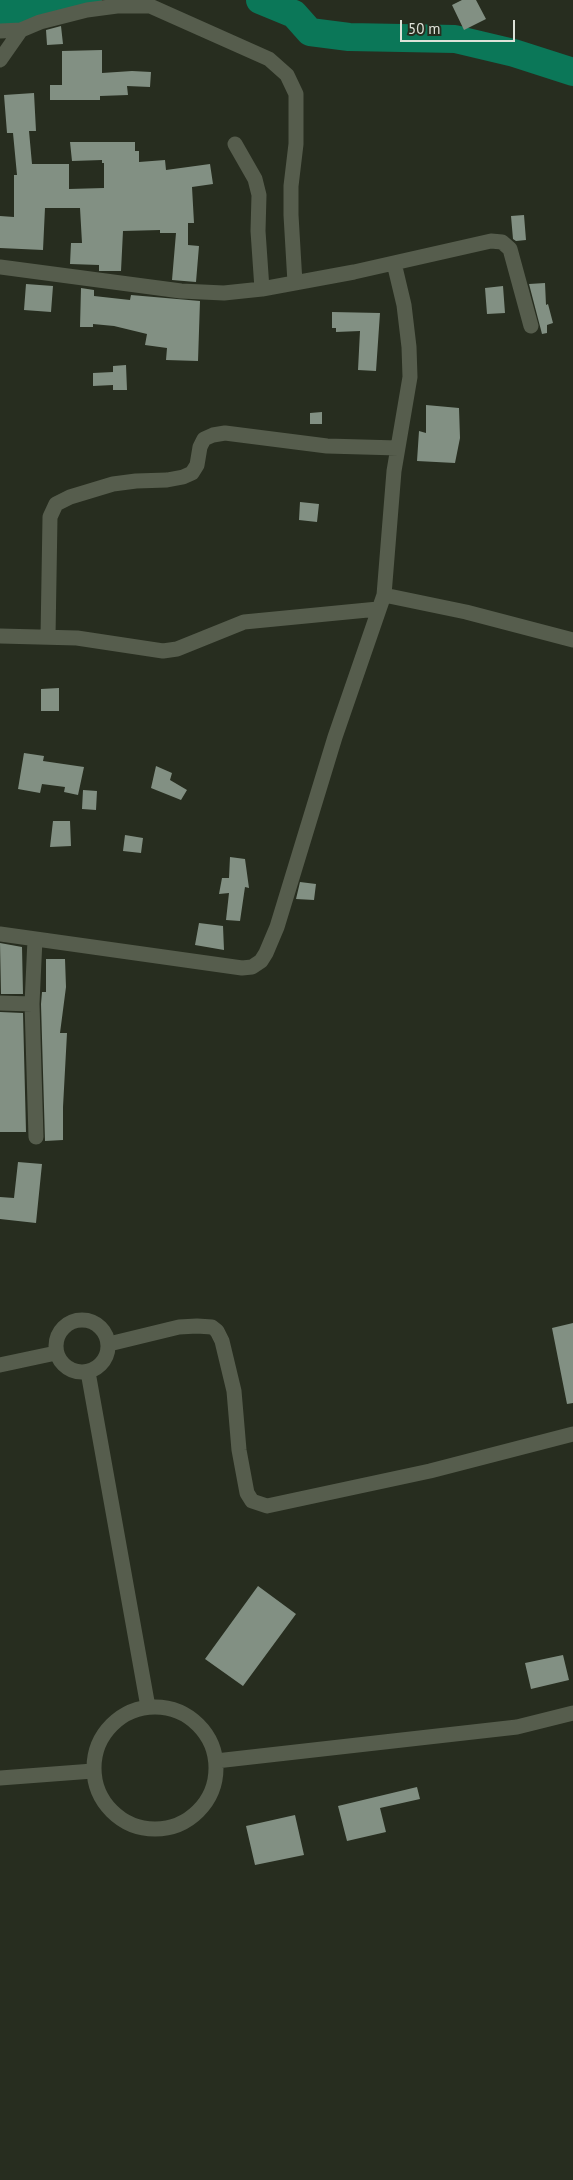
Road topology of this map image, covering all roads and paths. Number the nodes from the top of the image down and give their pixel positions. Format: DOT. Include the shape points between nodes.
graph roads {
  1 [pos="21,30"];
  2 [pos="0,31"];
  3 [pos="0,60"];
  4 [pos="235,144"];
  5 [pos="394,263"];
  6 [pos="0,267"];
  7 [pos="295,283"];
  8 [pos="262,288"];
  9 [pos="531,326"];
  10 [pos="398,448"];
  11 [pos="381,602"];
  12 [pos="0,636"];
  13 [pos="48,637"];
  14 [pos="573,640"];
  15 [pos="0,934"];
  16 [pos="35,939"];
  17 [pos="0,1003"];
  18 [pos="32,1004"];
  19 [pos="36,1136"];
  20 [pos="109,1344"];
  21 [pos="56,1353"];
  22 [pos="0,1365"];
  23 [pos="88,1372"];
  24 [pos="573,1434"];
  25 [pos="148,1707"];
  26 [pos="573,1713"];
  27 [pos="216,1761"];
  28 [pos="93,1771"];
  29 [pos="0,1778"];
  1 -- 2 [label="street"];
  1 -- 3 [label="street"];
  1 -- 7 [label="street" via="87,10 150,6 269,59 281,70 296,94 296,144 291,186"];
  4 -- 8 [label="street" via="259,195"];
  5 -- 7 [label="street"];
  5 -- 9 [label="street" via="491,241 502,242 510,249"];
  5 -- 10 [label="street" via="404,305 410,377"];
  6 -- 8 [label="street" via="181,291 224,293"];
  7 -- 8 [label="street"];
  10 -- 11 [label="street"];
  10 -- 13 [label="street" via="327,446 225,433 204,440 197,466 183,477 113,484 56,504 50,517"];
  11 -- 13 [label="street" via="244,622 177,649 164,651 94,639"];
  11 -- 14 [label="street" via="466,612"];
  11 -- 16 [label="street" via="334,737 277,927 261,961 252,967 242,968"];
  12 -- 13 [label="street"];
  15 -- 16 [label="street"];
  16 -- 18 [label="street"];
  17 -- 18 [label="street"];
  18 -- 19 [label="street"];
  20 -- 21 [label="street" via="98,1325 78,1320 60,1332"];
  20 -- 23 [label="street" via="104,1362"];
  20 -- 24 [label="street" via="179,1328 212,1327 218,1331 234,1391 247,1493 252,1500 267,1506 430,1471"];
  21 -- 22 [label="street"];
  21 -- 23 [label="street" via="68,1368"];
  23 -- 25 [label="street"];
  25 -- 27 [label="street" via="172,1709 194,1720 209,1738"];
  25 -- 28 [label="street" via="125,1714 106,1729 95,1751"];
  26 -- 27 [label="street" via="517,1727"];
  27 -- 28 [label="street" via="214,1785 203,1806 184,1822 161,1829 137,1827 116,1816 100,1798"];
  28 -- 29 [label="street"];
}
